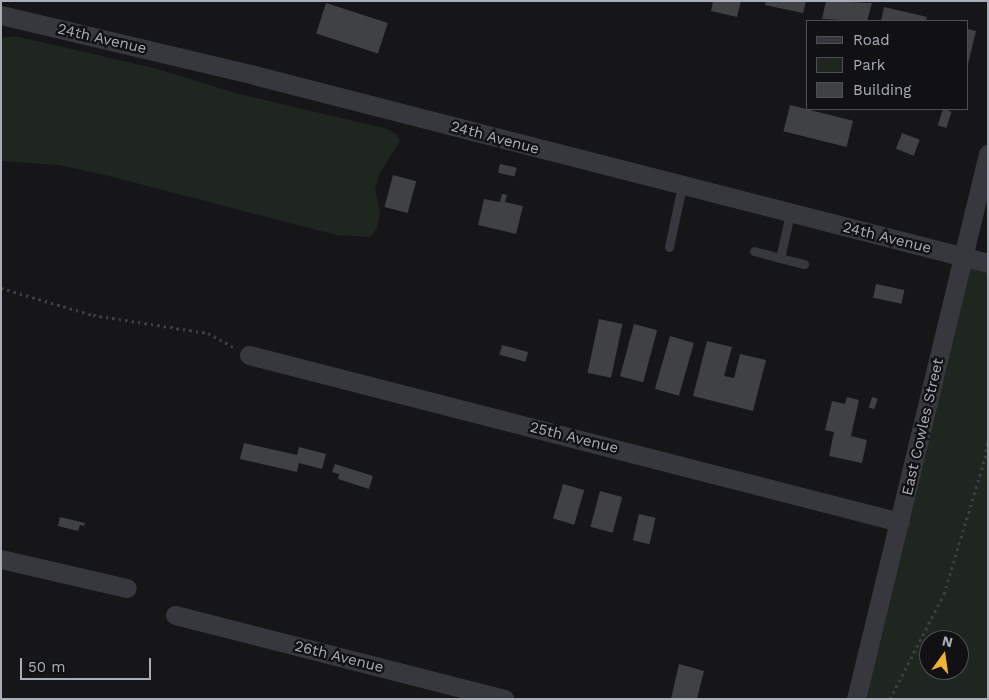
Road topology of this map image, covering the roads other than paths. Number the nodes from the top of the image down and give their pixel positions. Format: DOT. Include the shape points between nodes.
graph roads {
  1 [pos="1,15"];
  2 [pos="988,154"];
  3 [pos="682,186"];
  4 [pos="790,214"];
  5 [pos="668,247"];
  6 [pos="754,252"];
  7 [pos="963,257"];
  8 [pos="780,258"];
  9 [pos="988,263"];
  10 [pos="804,264"];
  11 [pos="249,355"];
  12 [pos="900,522"];
  13 [pos="1,559"];
  14 [pos="127,588"];
  15 [pos="175,615"];
  16 [pos="504,699"];
  17 [pos="856,699"];
  1 -- 3 [label="street, 24th Avenue" via="254,75"];
  2 -- 7 [label="street, East Cowles Street"];
  3 -- 4 [label="street, 24th Avenue"];
  3 -- 5 [label="lane"];
  4 -- 7 [label="street, 24th Avenue"];
  4 -- 8 [label="lane"];
  6 -- 8 [label="lane"];
  7 -- 9 [label="street, 24th Avenue"];
  7 -- 12 [label="street, East Cowles Street"];
  8 -- 10 [label="lane"];
  11 -- 12 [label="street, 25th Avenue"];
  12 -- 17 [label="street, East Cowles Street"];
  13 -- 14 [label="street"];
  15 -- 16 [label="street, 26th Avenue"];
}
